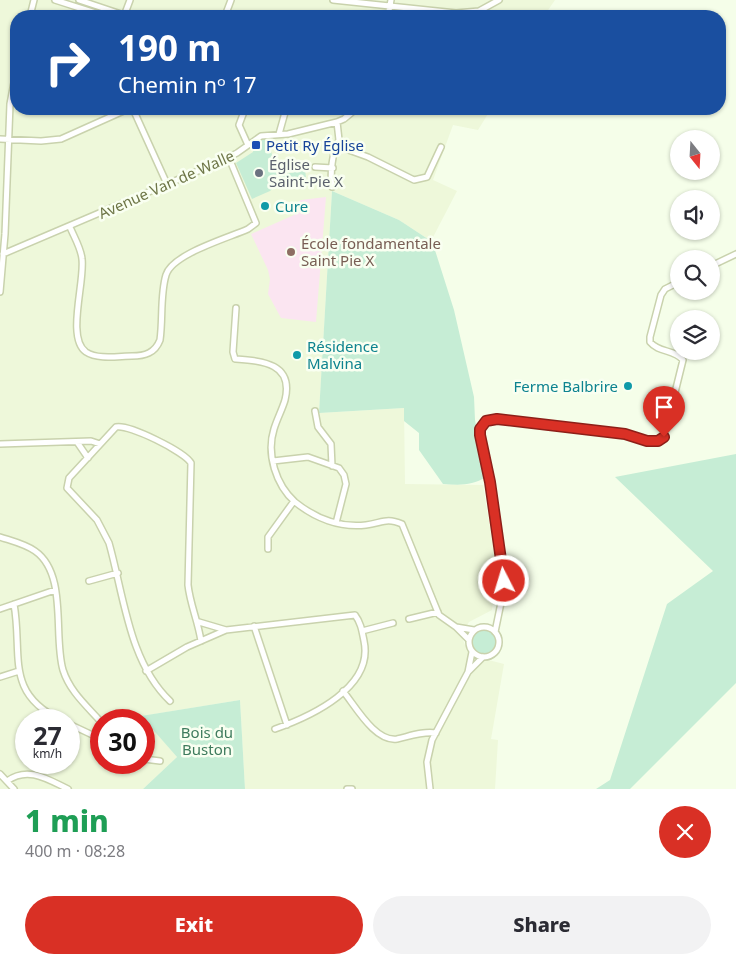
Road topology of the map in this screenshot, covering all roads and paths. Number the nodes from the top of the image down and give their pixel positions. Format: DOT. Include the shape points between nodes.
graph roads {
  1 [pos="55,0"];
  2 [pos="80,0"];
  3 [pos="333,0"];
  4 [pos="499,0"];
  5 [pos="390,3"];
  6 [pos="78,7"];
  7 [pos="87,10"];
  8 [pos="109,10"];
  9 [pos="425,10"];
  10 [pos="482,10"];
  11 [pos="10,104"];
  12 [pos="115,115"];
  13 [pos="136,115"];
  14 [pos="243,115"];
  15 [pos="284,115"];
  16 [pos="349,115"];
  17 [pos="337,122"];
  18 [pos="279,134"];
  19 [pos="0,139"];
  20 [pos="9,139"];
  21 [pos="339,140"];
  22 [pos="248,145"];
  23 [pos="441,147"];
  24 [pos="228,158"];
  25 [pos="315,167"];
  26 [pos="333,168"];
  27 [pos="167,184"];
  28 [pos="332,187"];
  29 [pos="70,227"];
  30 [pos="4,254"];
  31 [pos="736,254"];
  32 [pos="720,262"];
  33 [pos="670,286"];
  34 [pos="0,292"];
  35 [pos="236,308"];
  36 [pos="315,411"];
  37 [pos="77,442"];
  38 [pos="0,444"];
  39 [pos="100,444"];
  40 [pos="88,458"];
  41 [pos="273,460"];
  42 [pos="332,466"];
  43 [pos="294,501"];
  44 [pos="336,523"];
  45 [pos="0,537"];
  46 [pos="268,549"];
  47 [pos="118,573"];
  48 [pos="89,581"];
  49 [pos="55,590"];
  50 [pos="14,604"];
  51 [pos="0,609"];
  52 [pos="438,612"];
  53 [pos="496,618"];
  54 [pos="408,619"];
  55 [pos="199,622"];
  56 [pos="393,623"];
  57 [pos="254,626"];
  58 [pos="456,627"];
  59 [pos="487,627"];
  60 [pos="226,630"];
  61 [pos="474,630"];
  62 [pos="362,631"];
  63 [pos="495,632"];
  64 [pos="469,640"];
  65 [pos="201,641"];
  66 [pos="472,652"];
  67 [pos="483,657"];
  68 [pos="19,670"];
  69 [pos="146,671"];
  70 [pos="468,672"];
  71 [pos="0,677"];
  72 [pos="343,691"];
  73 [pos="170,701"];
  74 [pos="41,709"];
  75 [pos="90,711"];
  76 [pos="287,725"];
  77 [pos="275,729"];
  78 [pos="436,733"];
  79 [pos="155,760"];
  80 [pos="160,761"];
  81 [pos="0,774"];
  82 [pos="6,781"];
  83 [pos="14,789"];
  84 [pos="68,789"];
  85 [pos="347,789"];
  86 [pos="352,789"];
  87 [pos="430,789"];
  1 -- 6 [label="street"];
  2 -- 6 [label="street"];
  2 -- 8 [label="street"];
  3 -- 5 [label="street"];
  4 -- 10 [label="street"];
  5 -- 9 [label="street"];
  6 -- 7 [label="street"];
  11 -- 20 [label="street"];
  12 -- 20 [label="street" via="61,139"];
  13 -- 27 [label="street"];
  14 -- 22 [label="street" via="239,125"];
  15 -- 18 [label="street"];
  16 -- 17 [label="street, Avenue Van de Walle"];
  17 -- 18 [label="street, Avenue Van de Walle"];
  17 -- 21 [label="street"];
  18 -- 22 [label="street, Avenue Van de Walle" via="261,136"];
  19 -- 20 [label="street"];
  20 -- 30 [label="street"];
  21 -- 23 [label="street" via="343,148 418,181 430,173"];
  21 -- 26 [label="street" via="334,150"];
  22 -- 24 [label="street, Avenue Van de Walle"];
  24 -- 27 [label="street, Avenue Van de Walle"];
  24 -- 29 [label="street" via="256,224 180,259 170,267 165,282 160,340 153,351 141,356 101,356 85,351 78,340 82,258"];
  25 -- 26 [label="street"];
  26 -- 28 [label="street"];
  27 -- 29 [label="street, Avenue Van de Walle"];
  29 -- 30 [label="street, Avenue Van de Walle"];
  30 -- 34 [label="street"];
  31 -- 32 [label="street"];
  33 -- 53 [label="street" via="661,296 650,336 650,342 656,349 679,355 682,360 664,437 658,441 647,441 497,419 486,421 480,429 504,571 503,593"];
  35 -- 41 [label="street" via="234,358 258,360 280,371 286,386 283,406 272,436"];
  36 -- 42 [label="street" via="318,427 331,444"];
  37 -- 38 [label="street"];
  37 -- 39 [label="street"];
  37 -- 40 [label="street"];
  39 -- 40 [label="street"];
  39 -- 55 [label="street" via="114,429 124,426 169,447 190,461 188,585 190,603"];
  40 -- 47 [label="street" via="70,478 67,488 102,529"];
  41 -- 42 [label="street" via="308,457"];
  41 -- 43 [label="street" via="279,481"];
  42 -- 44 [label="street" via="339,468 346,481"];
  43 -- 44 [label="street" via="321,518"];
  43 -- 46 [label="street" via="268,537"];
  44 -- 52 [label="street" via="364,525 389,519 402,524"];
  45 -- 49 [label="street" via="40,555 52,572"];
  47 -- 48 [label="street"];
  47 -- 69 [label="street" via="135,644"];
  49 -- 50 [label="street"];
  49 -- 75 [label="street" via="65,675 78,698"];
  50 -- 51 [label="street"];
  50 -- 68 [label="street"];
  52 -- 54 [label="street"];
  52 -- 58 [label="street"];
  53 -- 59 [label="street"];
  53 -- 63 [label="street"];
  55 -- 60 [label="street"];
  55 -- 65 [label="street"];
  56 -- 62 [label="street"];
  57 -- 60 [label="street"];
  57 -- 62 [label="street" via="352,615 358,619"];
  57 -- 76 [label="street"];
  58 -- 61 [label="street"];
  58 -- 64 [label="street"];
  59 -- 61 [label="street"];
  59 -- 63 [label="street"];
  60 -- 65 [label="street"];
  61 -- 64 [label="street"];
  62 -- 72 [label="street" via="365,664 357,679"];
  63 -- 67 [label="street" via="497,649"];
  64 -- 66 [label="street"];
  65 -- 69 [label="street"];
  66 -- 67 [label="street"];
  66 -- 70 [label="street"];
  67 -- 70 [label="street"];
  68 -- 71 [label="street"];
  68 -- 74 [label="street" via="33,702"];
  69 -- 73 [label="street" via="161,694"];
  70 -- 78 [label="street"];
  72 -- 76 [label="street" via="313,713"];
  72 -- 78 [label="street" via="376,734 386,739"];
  76 -- 77 [label="street"];
  78 -- 87 [label="street" via="427,762"];
  79 -- 80 [label="street"];
  81 -- 82 [label="street"];
  82 -- 83 [label="street"];
  82 -- 84 [label="street" via="30,773"];
  85 -- 86 [label="street"];
}
